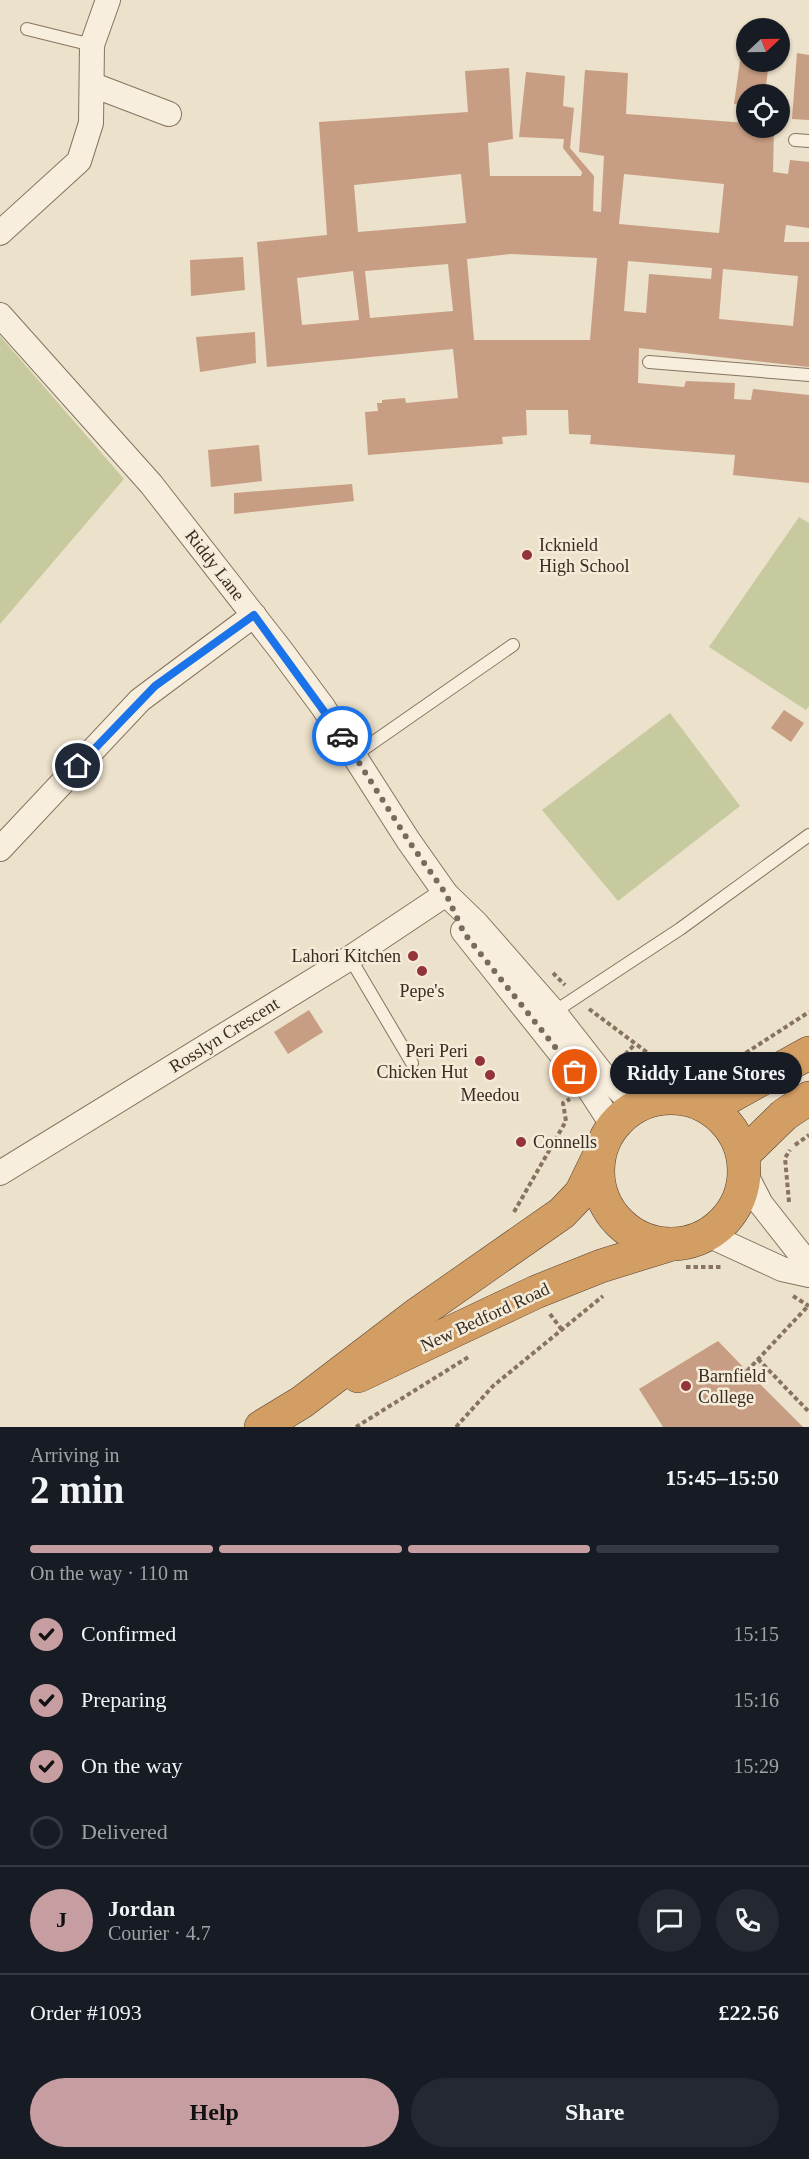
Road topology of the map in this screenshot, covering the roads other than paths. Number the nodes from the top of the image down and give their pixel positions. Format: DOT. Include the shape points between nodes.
graph roads {
  1 [pos="108,0"];
  2 [pos="27,29"];
  3 [pos="92,45"];
  4 [pos="93,86"];
  5 [pos="169,114"];
  6 [pos="795,140"];
  7 [pos="809,141"];
  8 [pos="0,233"];
  9 [pos="0,315"];
  10 [pos="649,363"];
  11 [pos="809,375"];
  12 [pos="254,615"];
  13 [pos="513,645"];
  14 [pos="355,755"];
  15 [pos="809,835"];
  16 [pos="0,849"];
  17 [pos="446,894"];
  18 [pos="350,958"];
  19 [pos="554,1012"];
  20 [pos="809,1053"];
  21 [pos="412,1063"];
  22 [pos="809,1098"];
  23 [pos="651,1100"];
  24 [pos="701,1104"];
  25 [pos="613,1126"];
  26 [pos="599,1156"];
  27 [pos="744,1164"];
  28 [pos="0,1173"];
  29 [pos="706,1234"];
  30 [pos="674,1256"];
  31 [pos="809,1265"];
  32 [pos="809,1275"];
  33 [pos="302,1402"];
  34 [pos="261,1427"];
  1 -- 3 [label="street"];
  2 -- 3 [label="lane"];
  3 -- 4 [label="street"];
  4 -- 5 [label="street"];
  4 -- 8 [label="street" via="91,123 79,161"];
  6 -- 7 [label="lane"];
  9 -- 12 [label="street, Riddy Lane" via="151,484"];
  10 -- 11 [label="lane"];
  12 -- 14 [label="street, Riddy Lane"];
  12 -- 16 [label="street" via="140,700"];
  13 -- 14 [label="lane"];
  14 -- 17 [label="street, Riddy Lane"];
  15 -- 19 [label="lane" via="680,929"];
  17 -- 18 [label="street, Rosslyn Crescent"];
  17 -- 19 [label="street, Riddy Lane"];
  17 -- 25 [label="street, Riddy Lane" via="464,933 589,1089"];
  18 -- 21 [label="lane"];
  18 -- 28 [label="street, Rosslyn Crescent"];
  19 -- 23 [label="street, Riddy Lane" via="623,1094"];
  20 -- 24 [label="highway" via="731,1096"];
  22 -- 27 [label="highway" via="784,1116"];
  23 -- 24 [label="highway" via="668,1097"];
  23 -- 25 [label="highway" via="630,1110"];
  24 -- 27 [label="highway" via="721,1116 735,1134"];
  25 -- 26 [label="highway"];
  26 -- 30 [label="highway" via="598,1178 603,1198 615,1217 630,1232"];
  26 -- 33 [label="highway, New Bedford Road" via="581,1193 562,1213 416,1315"];
  27 -- 29 [label="highway" via="741,1194 730,1214"];
  27 -- 31 [label="street" via="761,1204"];
  29 -- 30 [label="highway"];
  29 -- 32 [label="street" via="782,1269"];
  30 -- 33 [label="highway, New Bedford Road" via="601,1266"];
  33 -- 34 [label="highway, New Bedford Road"];
}
